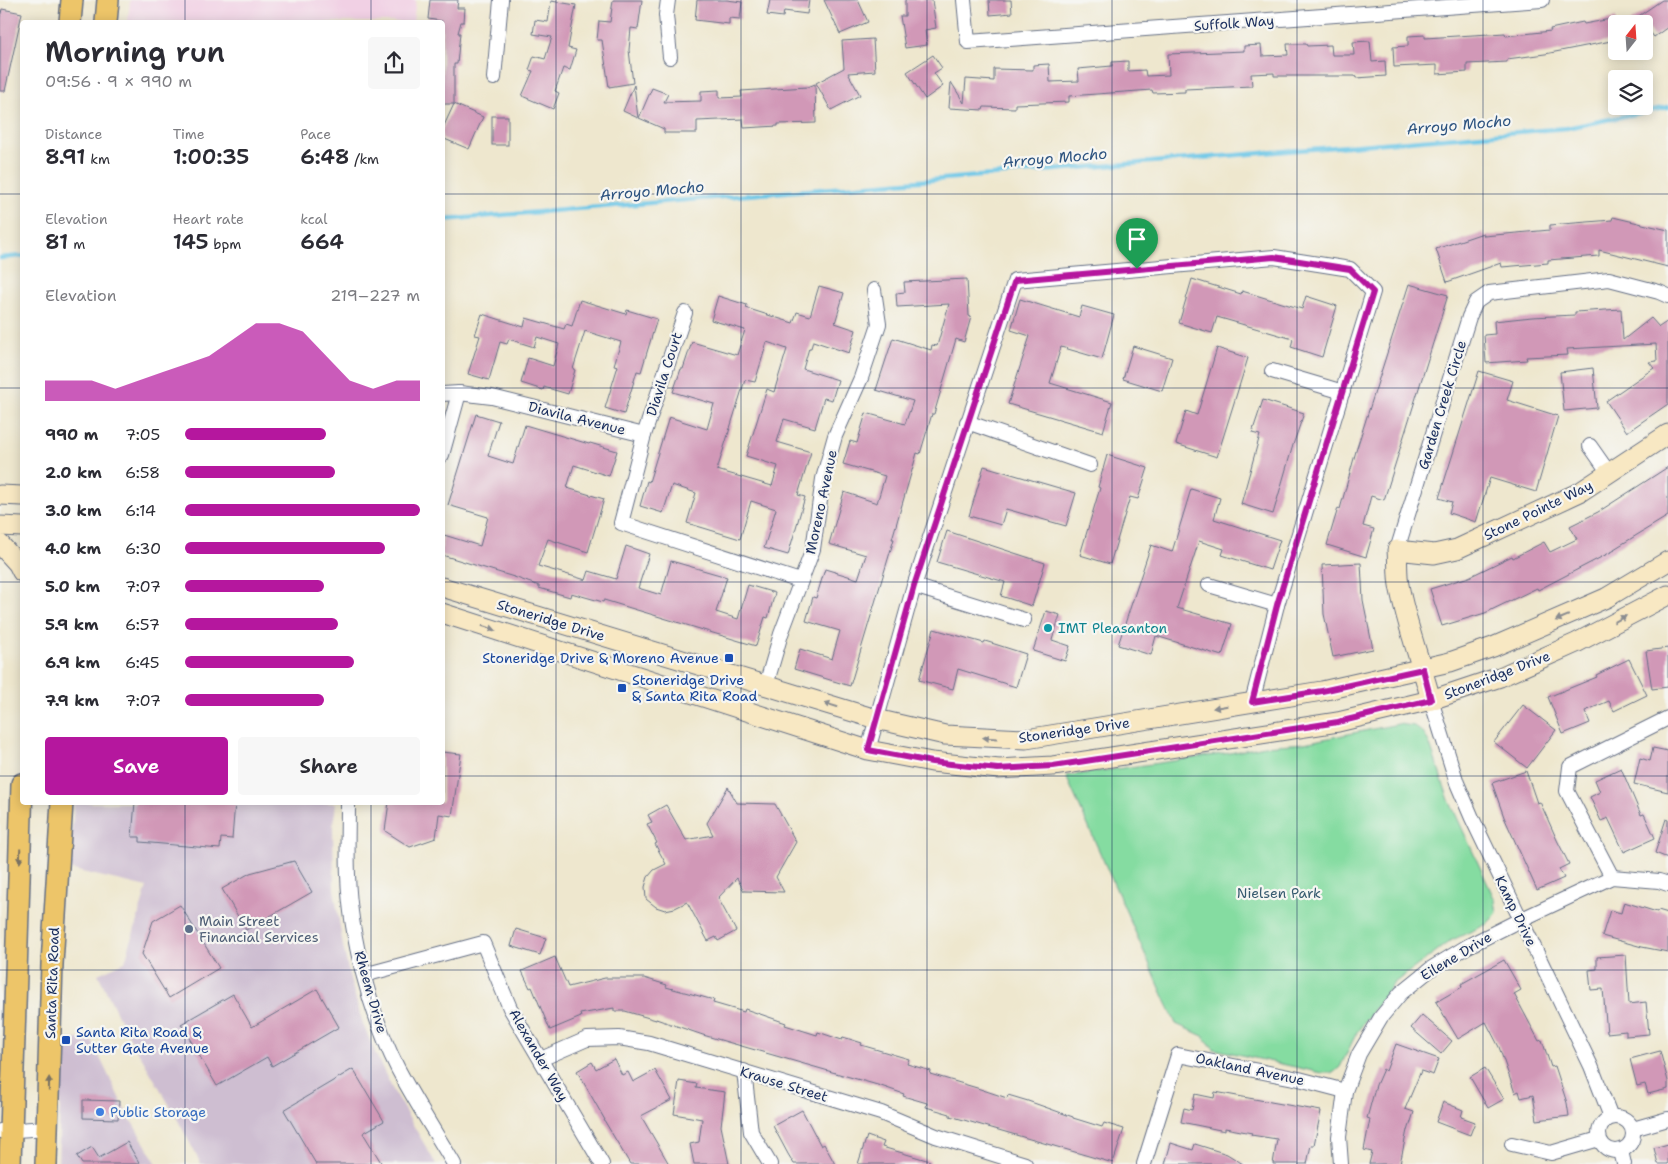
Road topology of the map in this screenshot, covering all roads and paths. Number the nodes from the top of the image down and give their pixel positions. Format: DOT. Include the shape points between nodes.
graph roads {
  1 [pos="72,0"];
  2 [pos="501,0"];
  3 [pos="668,0"];
  4 [pos="964,0"];
  5 [pos="1542,0"];
  6 [pos="70,20"];
  7 [pos="670,57"];
  8 [pos="494,78"];
  9 [pos="874,290"];
  10 [pos="1668,296"];
  11 [pos="685,313"];
  12 [pos="1272,371"];
  13 [pos="1343,392"];
  14 [pos="459,393"];
  15 [pos="445,394"];
  16 [pos="967,422"];
  17 [pos="1668,434"];
  18 [pos="644,435"];
  19 [pos="445,444"];
  20 [pos="1590,446"];
  21 [pos="1090,466"];
  22 [pos="1609,473"];
  23 [pos="0,495"];
  24 [pos="20,496"];
  25 [pos="0,526"];
  26 [pos="20,527"];
  27 [pos="0,544"];
  28 [pos="1397,550"];
  29 [pos="1668,561"];
  30 [pos="20,568"];
  31 [pos="800,581"];
  32 [pos="1209,585"];
  33 [pos="914,586"];
  34 [pos="445,587"];
  35 [pos="1668,595"];
  36 [pos="1277,605"];
  37 [pos="445,614"];
  38 [pos="1024,620"];
  39 [pos="1423,669"];
  40 [pos="766,685"];
  41 [pos="1431,700"];
  42 [pos="1252,702"];
  43 [pos="1668,718"];
  44 [pos="876,719"];
  45 [pos="868,750"];
  46 [pos="21,805"];
  47 [pos="62,805"];
  48 [pos="348,805"];
  49 [pos="1612,877"];
  50 [pos="1668,884"];
  51 [pos="1520,920"];
  52 [pos="364,975"];
  53 [pos="541,1059"];
  54 [pos="744,1071"];
  55 [pos="1345,1091"];
  56 [pos="1611,1117"];
  57 [pos="1668,1119"];
  58 [pos="48,1128"];
  59 [pos="1633,1129"];
  60 [pos="6,1131"];
  61 [pos="1598,1139"];
  62 [pos="1512,1144"];
  63 [pos="1622,1158"];
  64 [pos="986,1159"];
  65 [pos="10,1164"];
  66 [pos="46,1164"];
  67 [pos="454,1164"];
  68 [pos="602,1164"];
  69 [pos="770,1164"];
  70 [pos="1025,1164"];
  71 [pos="1144,1164"];
  72 [pos="1341,1164"];
  1 -- 6 [label="main road"];
  2 -- 8 [label="street"];
  3 -- 7 [label="street" via="666,15"];
  4 -- 5 [label="street, Suffolk Way" via="968,42"];
  9 -- 31 [label="street, Moreno Avenue" via="880,324 861,378 834,436 813,549"];
  10 -- 28 [label="street, Garden Creek Circle" via="1609,279 1489,294 1476,302"];
  11 -- 18 [label="street, Diavila Court"];
  12 -- 13 [label="street"];
  13 -- 16 [label="street" via="1373,292 1350,269 1274,257 1015,280"];
  13 -- 36 [label="street"];
  14 -- 15 [label="street, Diavila Avenue"];
  14 -- 18 [label="street, Diavila Avenue" via="492,397"];
  14 -- 19 [label="street"];
  16 -- 21 [label="street"];
  16 -- 33 [label="street"];
  17 -- 22 [label="main road, Stone Pointe Way"];
  18 -- 31 [label="street, Diavila Avenue" via="620,523"];
  20 -- 22 [label="street"];
  22 -- 28 [label="main road, Stone Pointe Way" via="1580,492 1456,549 1434,554"];
  23 -- 24 [label="main road"];
  25 -- 26 [label="main road"];
  27 -- 30 [label="main road"];
  28 -- 39 [label="main road, Garden Creek Circle" via="1404,608"];
  29 -- 39 [label="main road, Stoneridge Drive, one-way" via="1606,598 1493,648"];
  31 -- 40 [label="street, Moreno Avenue"];
  32 -- 36 [label="street"];
  33 -- 38 [label="street"];
  33 -- 44 [label="street"];
  34 -- 40 [label="main road, Stoneridge Drive"];
  41 -- 35 [label="main road, Stoneridge Drive, one-way" via="1500,677 1576,643"];
  36 -- 42 [label="street"];
  37 -- 45 [label="main road, Stoneridge Drive, one-way"];
  39 -- 41 [label="main road, Garden Creek Circle"];
  39 -- 42 [label="main road, Stoneridge Drive"];
  44 -- 40 [label="main road, Stoneridge Drive, one-way"];
  41 -- 45 [label="main road, Stoneridge Drive" via="1338,722 1053,766 998,769 932,762"];
  41 -- 51 [label="street, Kamp Drive" via="1457,783"];
  42 -- 44 [label="main road, Stoneridge Drive, one-way" via="1026,739 945,735"];
  43 -- 49 [label="street" via="1570,766 1567,791"];
  44 -- 45 [label="street"];
  46 -- 60 [label="main road, one-way"];
  58 -- 47 [label="main road, Santa Rita Road, one-way" via="52,964"];
  48 -- 52 [label="street, Rheem Drive" via="348,876"];
  49 -- 50 [label="street"];
  49 -- 51 [label="street, Eilene Drive"];
  51 -- 55 [label="street, Eilene Drive" via="1432,968 1401,993 1381,1017 1359,1054"];
  51 -- 56 [label="street, Kamp Drive" via="1591,1066"];
  52 -- 53 [label="street, Alexander Way" via="483,943 510,1008"];
  52 -- 67 [label="street, Rheem Drive" via="378,1021 398,1068"];
  53 -- 54 [label="street, Krause Street" via="587,1040 619,1038 649,1043"];
  53 -- 68 [label="street, Alexander Way"];
  54 -- 64 [label="street, Krause Street" via="881,1113"];
  54 -- 69 [label="street" via="751,1132"];
  55 -- 71 [label="street, Oakland Avenue" via="1178,1055"];
  55 -- 72 [label="street, Eilene Drive" via="1339,1137"];
  56 -- 59 [label="street" via="1624,1119"];
  56 -- 61 [label="street" via="1600,1126"];
  57 -- 59 [label="street"];
  58 -- 60 [label="street"];
  58 -- 66 [label="main road, Santa Rita Road"];
  59 -- 63 [label="street" via="1631,1143"];
  60 -- 65 [label="main road"];
  61 -- 62 [label="street" via="1551,1153"];
  61 -- 63 [label="street" via="1607,1150"];
  64 -- 70 [label="street, Krause Street"];
}
